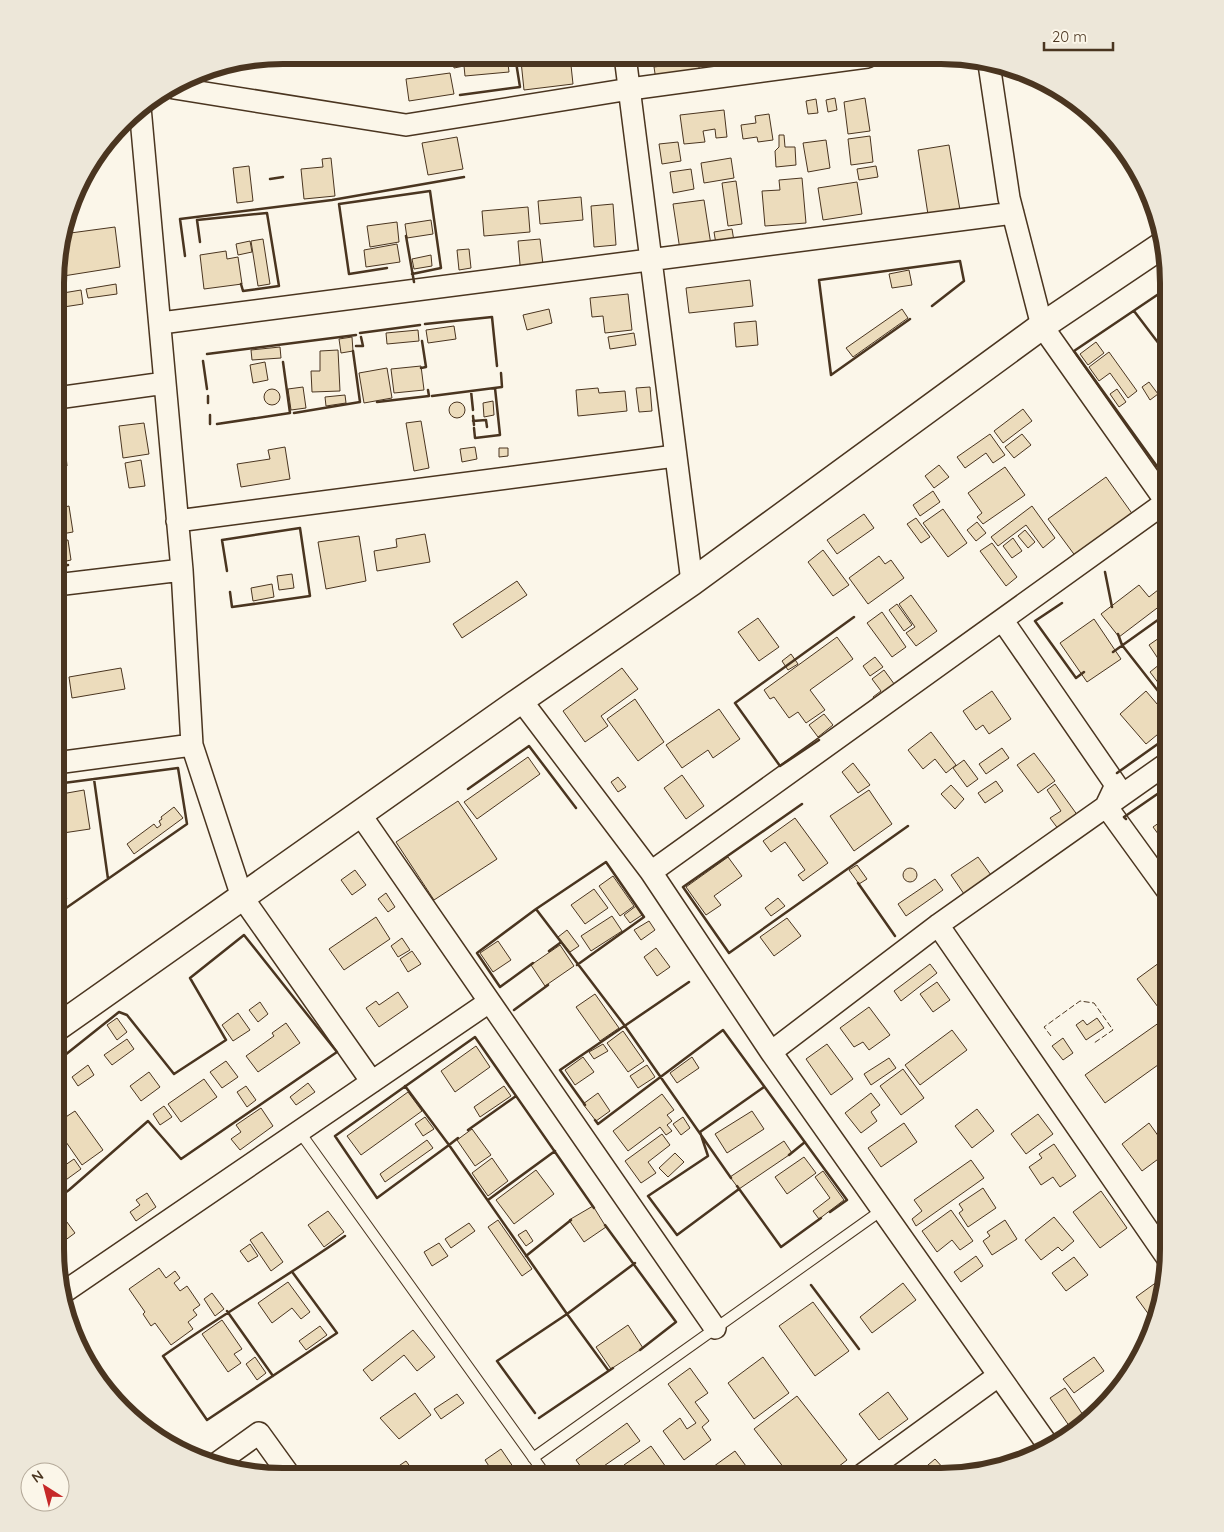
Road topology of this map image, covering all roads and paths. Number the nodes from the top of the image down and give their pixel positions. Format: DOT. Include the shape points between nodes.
graph roads {
  1 [pos="627,64"];
  2 [pos="815,64"];
  3 [pos="990,69"];
  4 [pos="180,89"];
  5 [pos="630,89"];
  6 [pos="141,116"];
  7 [pos="1013,213"];
  8 [pos="1157,249"];
  9 [pos="652,260"];
  10 [pos="161,323"];
  11 [pos="1042,326"];
  12 [pos="165,383"];
  13 [pos="64,397"];
  14 [pos="675,456"];
  15 [pos="1160,494"];
  16 [pos="1160,509"];
  17 [pos="177,521"];
  18 [pos="182,570"];
  19 [pos="692,582"];
  20 [pos="64,584"];
  21 [pos="1002,621"];
  22 [pos="521,700"];
  23 [pos="192,745"];
  24 [pos="64,762"];
  25 [pos="1160,768"];
  26 [pos="1106,806"];
  27 [pos="360,814"];
  28 [pos="651,872"];
  29 [pos="1160,881"];
  30 [pos="242,897"];
  31 [pos="938,925"];
  32 [pos="489,1002"];
  33 [pos="64,1023"];
  34 [pos="771,1052"];
  35 [pos="372,1082"];
  36 [pos="299,1132"];
  37 [pos="882,1210"];
  38 [pos="1160,1241"];
  39 [pos="68,1289"];
  40 [pos="715,1328"];
  41 [pos="998,1376"];
  42 [pos="1046,1442"];
  43 [pos="533,1458"];
  44 [pos="222,1460"];
  45 [pos="284,1468"];
  46 [pos="540,1468"];
  47 [pos="869,1468"];
  1 -- 5 [label="street"];
  2 -- 5 [label="street"];
  3 -- 7 [label="street"];
  4 -- 5 [label="street" via="406,125"];
  5 -- 9 [label="street"];
  6 -- 10 [label="street"];
  7 -- 9 [label="street"];
  7 -- 11 [label="street"];
  8 -- 11 [label="street"];
  9 -- 10 [label="street"];
  9 -- 14 [label="street"];
  10 -- 12 [label="street"];
  11 -- 15 [label="street"];
  11 -- 19 [label="street"];
  12 -- 13 [label="street"];
  12 -- 17 [label="street"];
  14 -- 17 [label="street"];
  14 -- 19 [label="street"];
  16 -- 21 [label="street"];
  17 -- 18 [label="street"];
  18 -- 20 [label="street"];
  18 -- 23 [label="street"];
  19 -- 22 [label="street"];
  21 -- 26 [label="street" via="1116,785"];
  21 -- 28 [label="street"];
  22 -- 27 [label="street"];
  22 -- 28 [label="street"];
  23 -- 24 [label="street"];
  23 -- 30 [label="street"];
  25 -- 26 [label="street"];
  26 -- 29 [label="street"];
  26 -- 31 [label="street"];
  27 -- 30 [label="street"];
  27 -- 32 [label="street"];
  28 -- 34 [label="street"];
  30 -- 33 [label="street"];
  30 -- 35 [label="street"];
  31 -- 34 [label="street"];
  31 -- 38 [label="street"];
  32 -- 35 [label="street"];
  32 -- 40 [label="street"];
  34 -- 37 [label="street"];
  35 -- 36 [label="street"];
  36 -- 39 [label="street"];
  36 -- 43 [label="lane"];
  37 -- 40 [label="lane"];
  37 -- 41 [label="street"];
  40 -- 43 [label="lane"];
  41 -- 42 [label="street"];
  41 -- 47 [label="street"];
  43 -- 46 [label="lane"];
  44 -- 45 [label="street" via="259,1433"];
}
